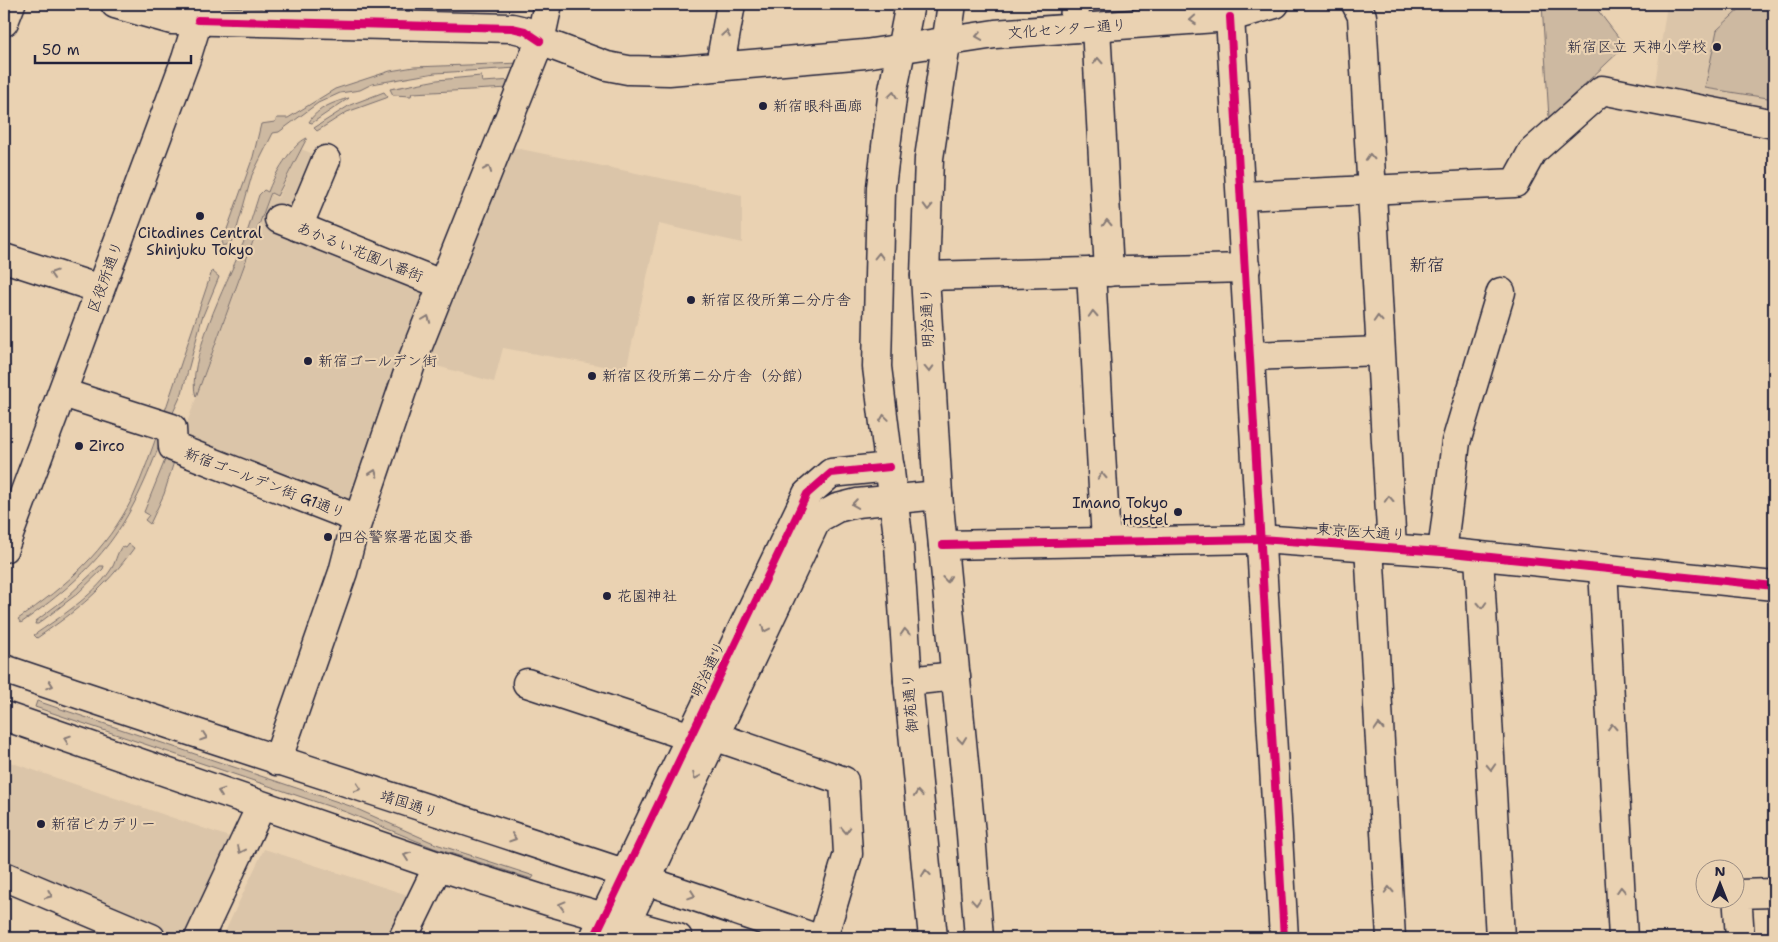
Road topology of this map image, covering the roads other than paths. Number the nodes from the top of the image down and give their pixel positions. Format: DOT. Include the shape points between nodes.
graph roads {
  1 [pos="11,4"];
  2 [pos="115,4"];
  3 [pos="548,4"];
  4 [pos="731,4"];
  5 [pos="910,4"];
  6 [pos="952,4"];
  7 [pos="1275,4"];
  8 [pos="1356,4"];
  9 [pos="200,12"];
  10 [pos="391,14"];
  11 [pos="1230,17"];
  12 [pos="1082,20"];
  13 [pos="4,22"];
  14 [pos="540,41"];
  15 [pos="947,42"];
  16 [pos="901,49"];
  17 [pos="720,65"];
  18 [pos="1774,124"];
  19 [pos="326,160"];
  20 [pos="1372,189"];
  21 [pos="1242,196"];
  22 [pos="4,258"];
  23 [pos="1246,268"];
  24 [pos="1100,272"];
  25 [pos="925,276"];
  26 [pos="441,284"];
  27 [pos="100,290"];
  28 [pos="1501,292"];
  29 [pos="1380,351"];
  30 [pos="1250,356"];
  31 [pos="63,394"];
  32 [pos="890,467"];
  33 [pos="938,496"];
  34 [pos="894,501"];
  35 [pos="358,519"];
  36 [pos="1261,539"];
  37 [pos="1106,542"];
  38 [pos="943,545"];
  39 [pos="4,546"];
  40 [pos="1380,547"];
  41 [pos="1442,552"];
  42 [pos="1479,556"];
  43 [pos="1603,569"];
  44 [pos="1774,586"];
  45 [pos="4,669"];
  46 [pos="956,676"];
  47 [pos="908,681"];
  48 [pos="527,683"];
  49 [pos="4,716"];
  50 [pos="702,736"];
  51 [pos="277,761"];
  52 [pos="261,806"];
  53 [pos="438,866"];
  54 [pos="4,876"];
  55 [pos="635,878"];
  56 [pos="1774,893"];
  57 [pos="611,929"];
  58 [pos="151,938"];
  59 [pos="200,938"];
  60 [pos="404,938"];
  61 [pos="678,938"];
  62 [pos="815,938"];
  63 [pos="824,938"];
  64 [pos="933,938"];
  65 [pos="979,938"];
  66 [pos="1284,938"];
  67 [pos="1391,938"];
  68 [pos="1500,938"];
  69 [pos="1623,938"];
  70 [pos="1740,938"];
  1 -- 13 [label="street"];
  2 -- 9 [label="street, 文化センター通り" via="172,20"];
  3 -- 14 [label="street"];
  17 -- 4 [label="street, one-way"];
  5 -- 16 [label="street"];
  6 -- 15 [label="street, 明治通り"];
  7 -- 11 [label="street, 文化センター通り"];
  20 -- 8 [label="street, one-way" via="1362,16"];
  9 -- 10 [label="street, 文化センター通り"];
  9 -- 27 [label="street, 区役所通り"];
  10 -- 14 [label="street, 文化センター通り" via="512,28 525,31"];
  11 -- 12 [label="street, 文化センター通り, one-way"];
  11 -- 21 [label="street"];
  12 -- 15 [label="street, 文化センター通り, one-way"];
  24 -- 12 [label="street, one-way"];
  14 -- 17 [label="street, 文化センター通り" via="607,66 628,70 669,71"];
  26 -- 14 [label="street, one-way"];
  15 -- 16 [label="street, 文化センター通り"];
  15 -- 25 [label="street, 明治通り, one-way" via="929,158"];
  16 -- 17 [label="street, 文化センター通り" via="800,61"];
  32 -- 16 [label="street, one-way" via="877,367 881,188"];
  18 -- 20 [label="street" via="1602,90 1532,152 1515,183"];
  19 -- 26 [label="street, あかるい花園八番街" via="288,223"];
  20 -- 21 [label="street"];
  29 -- 20 [label="street, one-way"];
  21 -- 23 [label="street"];
  27 -- 22 [label="street, one-way"];
  23 -- 24 [label="street"];
  23 -- 30 [label="street"];
  24 -- 25 [label="street"];
  37 -- 24 [label="street, one-way"];
  25 -- 33 [label="street, 明治通り, one-way"];
  35 -- 26 [label="street, one-way"];
  27 -- 31 [label="street, 区役所通り"];
  28 -- 41 [label="street" via="1456,442"];
  29 -- 30 [label="street"];
  40 -- 29 [label="street, one-way"];
  30 -- 36 [label="street"];
  31 -- 35 [label="street, 新宿ゴールデン街 G1通り"];
  31 -- 39 [label="street, 区役所通り"];
  32 -- 34 [label="street, 御苑通り"];
  32 -- 50 [label="street, 明治通り" via="832,473 807,494"];
  33 -- 34 [label="street, 明治通り"];
  33 -- 38 [label="street"];
  47 -- 34 [label="street, 御苑通り, one-way"];
  34 -- 50 [label="street, 明治通り, one-way" via="837,508 817,519"];
  35 -- 51 [label="street" via="343,572"];
  36 -- 37 [label="street, 東京医大通り"];
  36 -- 40 [label="street, 東京医大通り"];
  36 -- 66 [label="street"];
  37 -- 38 [label="street, 東京医大通り"];
  38 -- 46 [label="street, one-way"];
  40 -- 41 [label="street, 東京医大通り"];
  67 -- 40 [label="street, one-way"];
  41 -- 42 [label="street, 東京医大通り"];
  42 -- 43 [label="street, 東京医大通り"];
  42 -- 68 [label="street, one-way"];
  43 -- 44 [label="street, 東京医大通り"];
  69 -- 43 [label="street, one-way"];
  45 -- 51 [label="street, 靖国通り, one-way"];
  46 -- 47 [label="street"];
  46 -- 65 [label="street, one-way"];
  64 -- 47 [label="street, 御苑通り, one-way"];
  48 -- 50 [label="street"];
  52 -- 49 [label="street, one-way"];
  50 -- 55 [label="street, 明治通り"];
  50 -- 63 [label="street, one-way" via="844,781 848,854"];
  51 -- 55 [label="street, 靖国通り, one-way"];
  53 -- 52 [label="street, one-way"];
  52 -- 59 [label="street, one-way"];
  57 -- 53 [label="street, one-way" via="551,902"];
  53 -- 60 [label="street"];
  54 -- 58 [label="street, one-way"];
  55 -- 57 [label="street, 明治通り"];
  55 -- 62 [label="street, 靖国通り, one-way"];
  56 -- 70 [label="street" via="1737,894"];
  57 -- 61 [label="street"];
}
